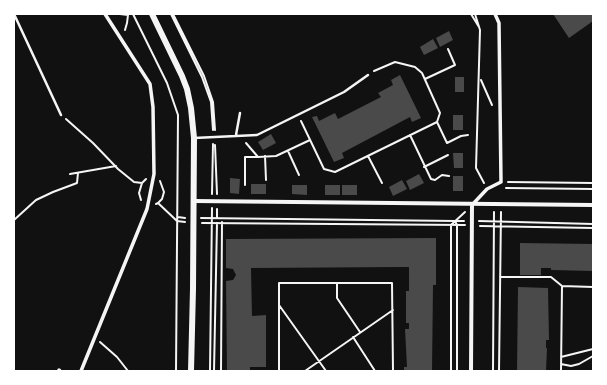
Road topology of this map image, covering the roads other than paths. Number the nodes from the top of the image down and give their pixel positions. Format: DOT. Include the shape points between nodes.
graph roads {
  1 [pos="14,14"];
  2 [pos="106,14"];
  3 [pos="152,14"];
  4 [pos="495,14"];
  5 [pos="368,75"];
  6 [pos="240,113"];
  7 [pos="61,115"];
  8 [pos="236,135"];
  9 [pos="194,138"];
  10 [pos="194,201"];
  11 [pos="472,205"];
  12 [pos="593,205"];
  13 [pos="81,371"];
  14 [pos="191,371"];
  15 [pos="471,371"];
  1 -- 7 [label="lane"];
  2 -- 13 [label="street" via="150,84 154,174 147,208"];
  3 -- 9 [label="street" via="182,76"];
  4 -- 11 [label="street" via="499,23 501,182 487,189"];
  5 -- 8 [label="lane" via="344,92 257,135"];
  6 -- 8 [label="lane"];
  8 -- 9 [label="lane"];
  9 -- 10 [label="street"];
  10 -- 11 [label="street"];
  10 -- 14 [label="street"];
  11 -- 12 [label="street"];
  11 -- 15 [label="street"];
}
